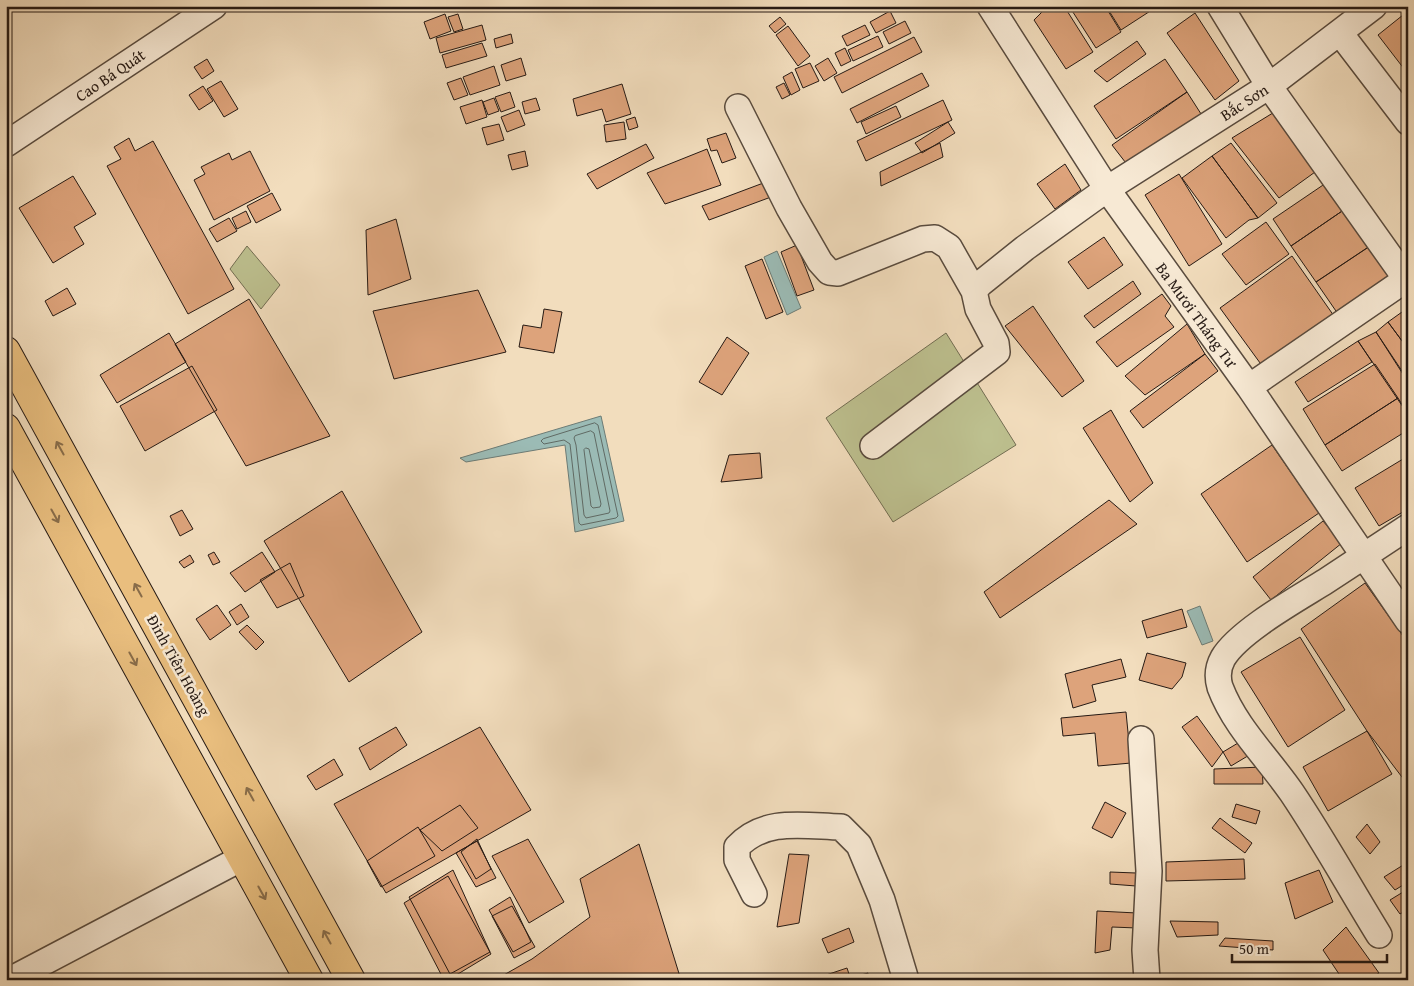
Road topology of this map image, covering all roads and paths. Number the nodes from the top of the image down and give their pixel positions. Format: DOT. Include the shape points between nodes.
graph roads {
  1 [pos="214,6"];
  2 [pos="990,6"];
  3 [pos="1220,6"];
  4 [pos="1374,6"];
  5 [pos="1340,33"];
  6 [pos="1269,86"];
  7 [pos="738,107"];
  8 [pos="1408,122"];
  9 [pos="6,144"];
  10 [pos="1107,189"];
  11 [pos="1407,279"];
  12 [pos="974,292"];
  13 [pos="6,351"];
  14 [pos="1248,386"];
  15 [pos="6,428"];
  16 [pos="873,446"];
  17 [pos="1408,527"];
  18 [pos="1364,557"];
  19 [pos="1408,621"];
  20 [pos="1141,739"];
  21 [pos="263,819"];
  22 [pos="236,847"];
  23 [pos="754,894"];
  24 [pos="1379,935"];
  25 [pos="16,978"];
  26 [pos="310,980"];
  27 [pos="351,980"];
  28 [pos="906,980"];
  29 [pos="1147,980"];
  1 -- 9 [label="street, Cao Bá Quát"];
  2 -- 10 [label="street, Ba Mươi Tháng Tư"];
  3 -- 6 [label="street"];
  4 -- 5 [label="street, Bắc Sơn"];
  5 -- 6 [label="street, Bắc Sơn"];
  5 -- 8 [label="street"];
  6 -- 10 [label="street, Bắc Sơn"];
  6 -- 11 [label="street"];
  7 -- 12 [label="street" via="789,208 829,272 838,272 923,239 935,238 949,247"];
  10 -- 12 [label="street, Bắc Sơn" via="1024,248"];
  10 -- 14 [label="street, Ba Mươi Tháng Tư"];
  11 -- 14 [label="street"];
  12 -- 16 [label="street" via="997,352"];
  21 -- 13 [label="highway, Đinh Tiên Hoàng, one-way"];
  14 -- 18 [label="street, Ba Mươi Tháng Tư"];
  15 -- 22 [label="highway, one-way"];
  17 -- 18 [label="street"];
  18 -- 19 [label="street, Ba Mươi Tháng Tư"];
  18 -- 24 [label="street" via="1271,615 1242,638 1226,653 1218,676 1237,720 1292,793"];
  20 -- 29 [label="street" via="1150,871 1145,950"];
  21 -- 22 [label="highway"];
  27 -- 21 [label="highway, Đinh Tiên Hoàng, one-way"];
  22 -- 25 [label="street"];
  22 -- 26 [label="highway, one-way"];
  23 -- 28 [label="street" via="737,860 737,847 744,839 757,831 779,825 841,827 859,845 882,900"];
}
